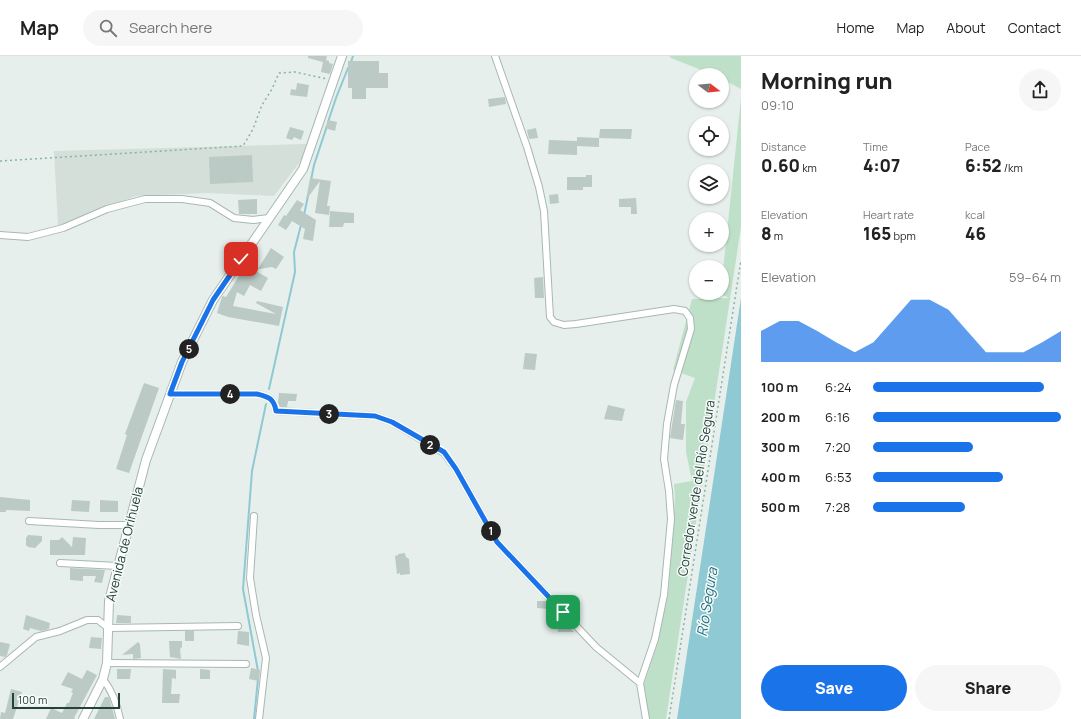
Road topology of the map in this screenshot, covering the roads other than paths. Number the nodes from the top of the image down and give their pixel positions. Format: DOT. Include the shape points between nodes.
graph roads {
  1 [pos="342,56"];
  2 [pos="495,56"];
  3 [pos="268,218"];
  4 [pos="0,235"];
  5 [pos="170,394"];
  6 [pos="254,516"];
  7 [pos="29,521"];
  8 [pos="129,524"];
  9 [pos="60,563"];
  10 [pos="118,566"];
  11 [pos="238,626"];
  12 [pos="108,628"];
  13 [pos="107,663"];
  14 [pos="246,664"];
  15 [pos="0,667"];
  16 [pos="103,679"];
  17 [pos="640,682"];
  18 [pos="83,719"];
  19 [pos="120,719"];
  20 [pos="259,719"];
  21 [pos="646,719"];
  1 -- 3 [label="street, Avenida de Orihuela" via="303,169"];
  2 -- 17 [label="street" via="539,187 544,212 550,317 554,322 564,325 674,309 685,311 690,318 691,329 674,385 666,424 664,459 671,519 664,595 655,639"];
  3 -- 4 [label="street" via="234,218 210,203 182,199 145,199 107,209 64,228 28,237"];
  3 -- 5 [label="street, Avenida de Orihuela" via="213,300 182,362"];
  5 -- 8 [label="street, Avenida de Orihuela" via="146,460"];
  5 -- 17 [label="street" via="257,394 270,398 275,404 276,411 375,416 392,422 444,452 497,542 596,647"];
  6 -- 20 [label="street" via="250,578 266,658"];
  7 -- 8 [label="street" via="99,526"];
  8 -- 10 [label="street, Avenida de Orihuela"];
  9 -- 10 [label="street"];
  10 -- 12 [label="street, Avenida de Orihuela" via="109,601"];
  11 -- 12 [label="street"];
  12 -- 13 [label="street, Avenida de Orihuela"];
  12 -- 15 [label="street" via="98,620 87,620 36,637"];
  13 -- 14 [label="street"];
  13 -- 16 [label="street, Avenida de Orihuela"];
  16 -- 18 [label="street, Avenida de Orihuela"];
  16 -- 19 [label="street" via="112,691"];
  17 -- 21 [label="street"];
}
